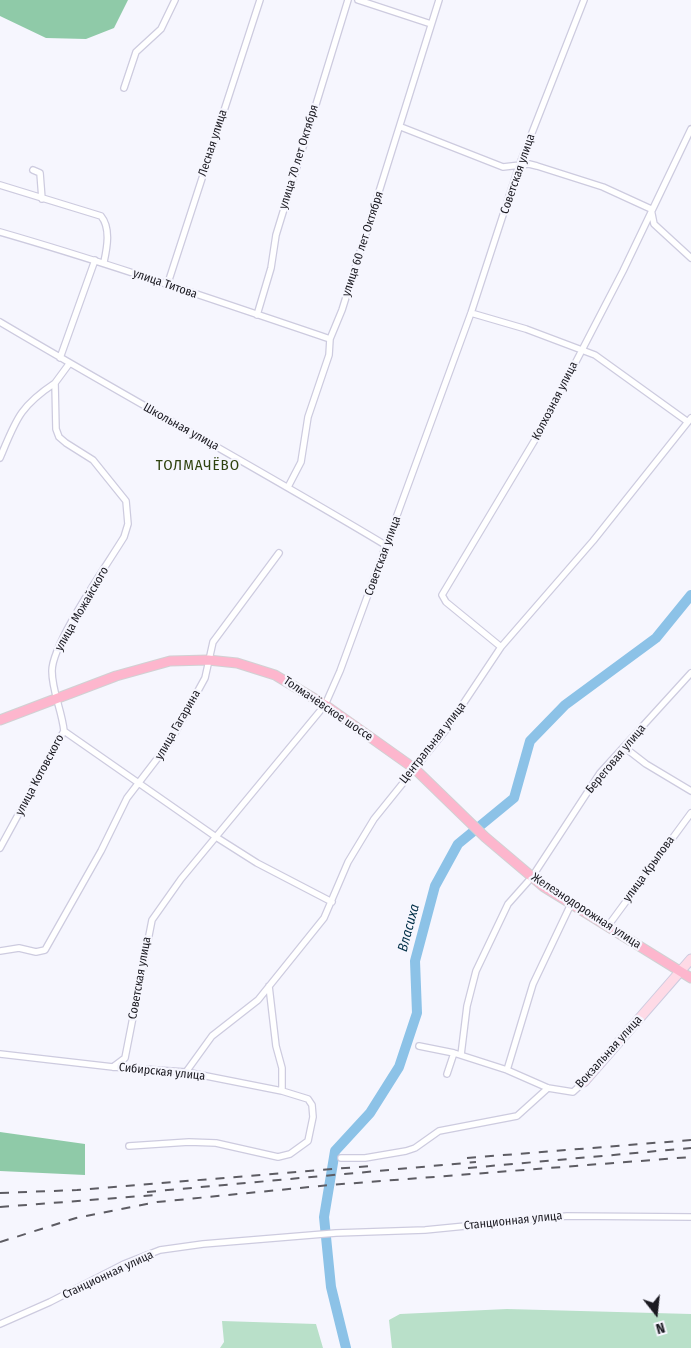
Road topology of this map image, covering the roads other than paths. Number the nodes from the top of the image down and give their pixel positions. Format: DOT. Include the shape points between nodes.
graph roads {
  1 [pos="175,0"];
  2 [pos="260,0"];
  3 [pos="348,0"];
  4 [pos="358,0"];
  5 [pos="440,0"];
  6 [pos="584,0"];
  7 [pos="431,24"];
  8 [pos="124,88"];
  9 [pos="401,127"];
  10 [pos="691,129"];
  11 [pos="520,166"];
  12 [pos="33,170"];
  13 [pos="0,185"];
  14 [pos="42,198"];
  15 [pos="651,209"];
  16 [pos="0,232"];
  17 [pos="691,258"];
  18 [pos="95,260"];
  19 [pos="104,262"];
  20 [pos="167,286"];
  21 [pos="471,313"];
  22 [pos="257,315"];
  23 [pos="0,322"];
  24 [pos="330,339"];
  25 [pos="581,349"];
  26 [pos="60,358"];
  27 [pos="69,364"];
  28 [pos="55,383"];
  29 [pos="690,420"];
  30 [pos="0,458"];
  31 [pos="288,487"];
  32 [pos="387,546"];
  33 [pos="280,553"];
  34 [pos="502,647"];
  35 [pos="208,660"];
  36 [pos="691,673"];
  37 [pos="57,699"];
  38 [pos="325,705"];
  39 [pos="0,720"];
  40 [pos="64,731"];
  41 [pos="624,747"];
  42 [pos="415,769"];
  43 [pos="138,783"];
  44 [pos="691,791"];
  45 [pos="691,813"];
  46 [pos="460,814"];
  47 [pos="216,837"];
  48 [pos="0,848"];
  49 [pos="532,877"];
  50 [pos="332,902"];
  51 [pos="571,904"];
  52 [pos="608,926"];
  53 [pos="0,952"];
  54 [pos="691,958"];
  55 [pos="679,971"];
  56 [pos="691,978"];
  57 [pos="269,986"];
  58 [pos="419,1046"];
  59 [pos="454,1053"];
  60 [pos="0,1054"];
  61 [pos="461,1056"];
  62 [pos="113,1067"];
  63 [pos="507,1070"];
  64 [pos="186,1072"];
  65 [pos="447,1074"];
  66 [pos="584,1082"];
  67 [pos="548,1088"];
  68 [pos="282,1091"];
  69 [pos="129,1146"];
  70 [pos="341,1158"];
  71 [pos="691,1217"];
  72 [pos="0,1324"];
  1 -- 8 [label="street" via="161,29 136,52"];
  2 -- 20 [label="street, Лесная улица"];
  3 -- 22 [label="street, улица 70 лет Октября" via="276,235 271,268"];
  4 -- 7 [label="street"];
  5 -- 7 [label="street, улица 60 лет Октября"];
  6 -- 11 [label="street, Советская улица"];
  7 -- 9 [label="street, улица 60 лет Октября"];
  9 -- 11 [label="street" via="503,167"];
  9 -- 24 [label="street, улица 60 лет Октября"];
  10 -- 15 [label="street, Колхозная улица"];
  11 -- 15 [label="street" via="529,164 593,184"];
  11 -- 21 [label="street, Советская улица"];
  12 -- 14 [label="street" via="40,173"];
  13 -- 14 [label="street"];
  14 -- 19 [label="street" via="101,216 108,243"];
  15 -- 17 [label="street" via="654,224"];
  15 -- 25 [label="street, Колхозная улица" via="623,271"];
  16 -- 18 [label="street, улица Титова"];
  18 -- 19 [label="street, улица Титова"];
  18 -- 26 [label="street"];
  19 -- 20 [label="street, улица Титова"];
  20 -- 22 [label="street, улица Титова"];
  21 -- 25 [label="street"];
  21 -- 32 [label="street, Советская улица"];
  22 -- 24 [label="street, улица Титова"];
  23 -- 26 [label="street, Школьная улица"];
  24 -- 31 [label="street, улица 60 лет Октября" via="329,355 308,417 301,462"];
  25 -- 29 [label="street" via="595,355"];
  25 -- 34 [label="street, Колхозная улица" via="539,433 442,595 465,619"];
  26 -- 27 [label="street, Школьная улица"];
  27 -- 28 [label="street"];
  27 -- 31 [label="street, Школьная улица"];
  28 -- 30 [label="street" via="19,414"];
  28 -- 37 [label="street, улица Можайского" via="59,437 94,460 126,501 128,524 124,537 55,654 52,673"];
  29 -- 34 [label="street, Центральная улица" via="594,541"];
  31 -- 32 [label="street, Школьная улица"];
  32 -- 38 [label="street, Советская улица"];
  33 -- 35 [label="street, улица Гагарина" via="213,642"];
  34 -- 42 [label="street, Центральная улица"];
  35 -- 37 [label="main road, Толмачёвское шоссе" via="161,663"];
  35 -- 38 [label="main road, Толмачёвское шоссе" via="237,663 275,674"];
  35 -- 43 [label="street, улица Гагарина" via="205,678 170,742"];
  36 -- 41 [label="street, Береговая улица"];
  37 -- 39 [label="main road, Толмачёвское шоссе"];
  37 -- 40 [label="street, улица Котовского" via="63,714"];
  38 -- 42 [label="main road, Толмачёвское шоссе"];
  38 -- 47 [label="street, Советская улица"];
  40 -- 43 [label="street"];
  40 -- 48 [label="street, улица Котовского"];
  41 -- 44 [label="street"];
  41 -- 49 [label="street, Береговая улица" via="591,787"];
  42 -- 46 [label="main road, Толмачёвское шоссе"];
  42 -- 50 [label="street, Центральная улица" via="370,826 348,862"];
  43 -- 47 [label="street"];
  43 -- 53 [label="street, улица Гагарина" via="45,950 36,952 19,948"];
  45 -- 52 [label="street, улица Крылова"];
  46 -- 49 [label="main road, Железнодорожная улица"];
  47 -- 50 [label="street" via="257,864"];
  47 -- 62 [label="street, Советская улица" via="152,920 125,1058"];
  49 -- 51 [label="main road, Железнодорожная улица"];
  49 -- 61 [label="street, Береговая улица" via="508,904 476,971 467,1006"];
  50 -- 57 [label="street, Центральная улица" via="324,918"];
  51 -- 52 [label="main road, Железнодорожная улица"];
  51 -- 63 [label="street" via="533,984"];
  52 -- 55 [label="main road, Железнодорожная улица"];
  54 -- 55 [label="street, Вокзальная улица"];
  55 -- 56 [label="main road, Железнодорожная улица"];
  55 -- 66 [label="street, Вокзальная улица"];
  57 -- 64 [label="street, Центральная улица" via="258,1000 212,1036"];
  57 -- 68 [label="street" via="282,1068"];
  58 -- 59 [label="street, Вокзальная улица"];
  59 -- 61 [label="street, Вокзальная улица"];
  59 -- 65 [label="street"];
  60 -- 62 [label="street, Сибирская улица"];
  61 -- 63 [label="street, Вокзальная улица"];
  62 -- 64 [label="street, Сибирская улица"];
  63 -- 67 [label="street, Вокзальная улица"];
  64 -- 68 [label="street, Сибирская улица"];
  66 -- 67 [label="street, Вокзальная улица" via="573,1092"];
  67 -- 70 [label="street" via="517,1116 439,1131 406,1152"];
  68 -- 69 [label="street, Сибирская улица" via="308,1099 312,1105 308,1141 290,1154 278,1157 216,1143"];
  71 -- 72 [label="street, Станционная улица" via="567,1216 160,1250"];
}
